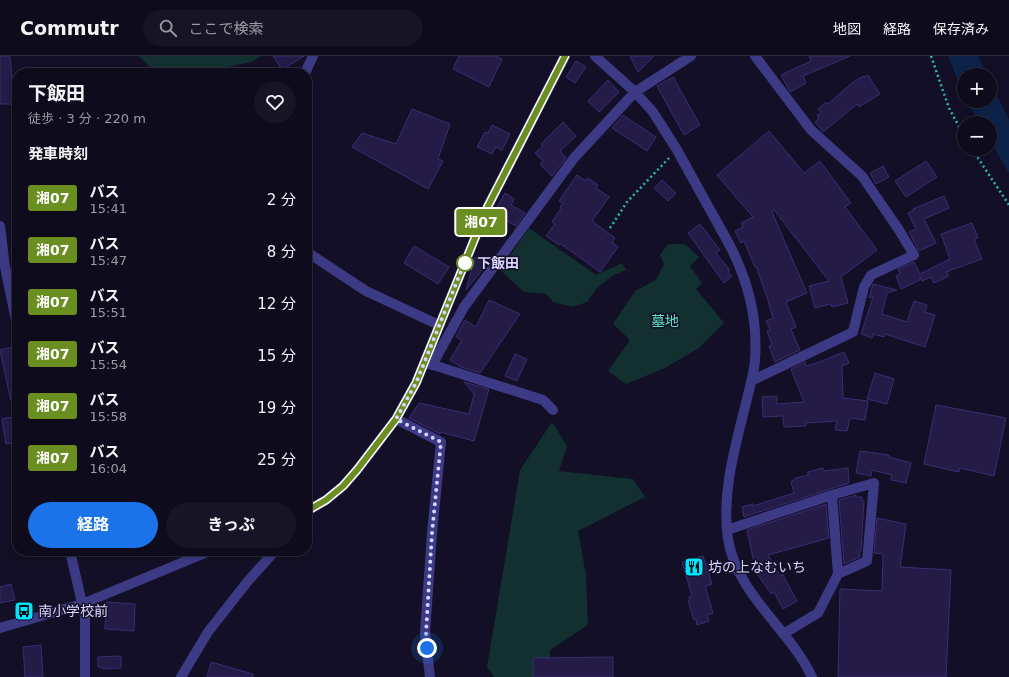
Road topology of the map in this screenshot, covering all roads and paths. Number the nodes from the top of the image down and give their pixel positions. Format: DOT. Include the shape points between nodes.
graph roads {
  1 [pos="313,56"];
  2 [pos="565,56"];
  3 [pos="595,56"];
  4 [pos="691,56"];
  5 [pos="755,56"];
  6 [pos="931,56"];
  7 [pos="307,68"];
  8 [pos="635,92"];
  9 [pos="957,122"];
  10 [pos="677,150"];
  11 [pos="977,156"];
  12 [pos="1009,205"];
  13 [pos="0,226"];
  14 [pos="610,228"];
  15 [pos="312,255"];
  16 [pos="12,301"];
  17 [pos="440,325"];
  18 [pos="428,364"];
  19 [pos="751,381"];
  20 [pos="553,410"];
  21 [pos="396,419"];
  22 [pos="832,495"];
  23 [pos="312,508"];
  24 [pos="727,530"];
  25 [pos="71,556"];
  26 [pos="198,556"];
  27 [pos="270,556"];
  28 [pos="838,574"];
  29 [pos="82,604"];
  30 [pos="0,628"];
  31 [pos="783,634"];
  32 [pos="181,676"];
  33 [pos="85,677"];
  34 [pos="430,677"];
  35 [pos="812,677"];
  1 -- 7 [label="street"];
  2 -- 17 [label="street" via="488,206"];
  3 -- 8 [label="street"];
  4 -- 8 [label="street"];
  5 -- 19 [label="street" via="811,130 862,176 914,255 871,275 864,287 853,332"];
  6 -- 9 [label="path"];
  8 -- 10 [label="street" via="653,112"];
  8 -- 18 [label="street" via="574,158 464,307"];
  10 -- 14 [label="path" via="627,202"];
  10 -- 19 [label="street" via="732,249 750,295 755,343"];
  11 -- 12 [label="path"];
  13 -- 16 [label="street"];
  15 -- 17 [label="street" via="366,291"];
  17 -- 18 [label="street"];
  18 -- 20 [label="street" via="543,400"];
  18 -- 21 [label="street"];
  19 -- 24 [label="street" via="730,472"];
  21 -- 23 [label="street" via="343,486"];
  21 -- 34 [label="street" via="441,442 426,633"];
  22 -- 24 [label="street"];
  22 -- 28 [label="street"];
  22 -- 28 [label="street" via="874,483 868,561"];
  24 -- 31 [label="street" via="732,554 742,577"];
  25 -- 29 [label="street"];
  26 -- 29 [label="street"];
  27 -- 32 [label="street" via="208,632"];
  28 -- 31 [label="street" via="818,613"];
  29 -- 30 [label="street"];
  29 -- 33 [label="street" via="85,616"];
  31 -- 35 [label="street"];
}
